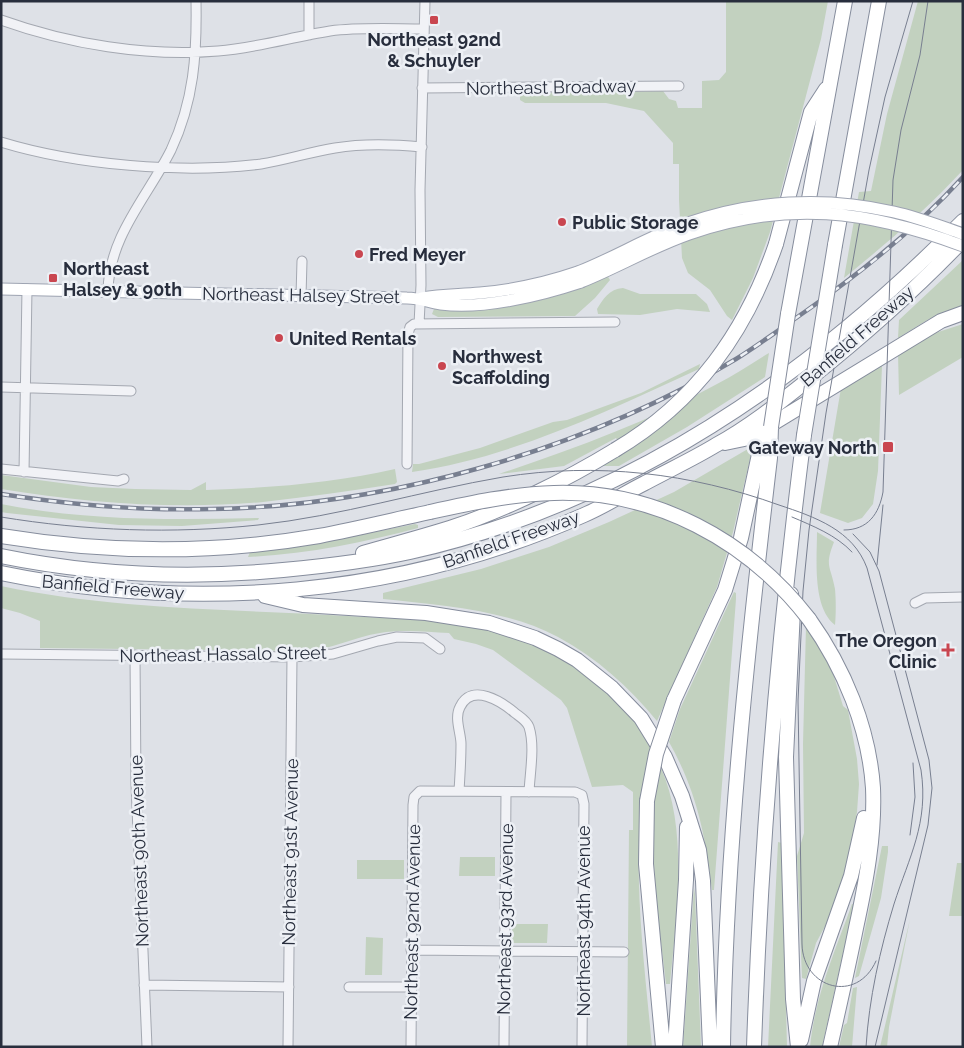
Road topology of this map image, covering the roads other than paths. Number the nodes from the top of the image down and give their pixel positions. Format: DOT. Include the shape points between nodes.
graph roads {
  1 [pos="196,1"];
  2 [pos="309,1"];
  3 [pos="425,1"];
  4 [pos="845,1"];
  5 [pos="879,1"];
  6 [pos="1,20"];
  7 [pos="424,29"];
  8 [pos="309,35"];
  9 [pos="196,52"];
  10 [pos="679,86"];
  11 [pos="828,86"];
  12 [pos="422,88"];
  13 [pos="1,142"];
  14 [pos="422,147"];
  15 [pos="161,167"];
  16 [pos="963,221"];
  17 [pos="963,234"];
  18 [pos="963,240"];
  19 [pos="963,246"];
  20 [pos="302,261"];
  21 [pos="580,277"];
  22 [pos="1,289"];
  23 [pos="27,289"];
  24 [pos="108,291"];
  25 [pos="301,296"];
  26 [pos="420,298"];
  27 [pos="963,312"];
  28 [pos="963,320"];
  29 [pos="941,321"];
  30 [pos="615,322"];
  31 [pos="419,324"];
  32 [pos="1,387"];
  33 [pos="26,388"];
  34 [pos="131,391"];
  35 [pos="771,427"];
  36 [pos="717,445"];
  37 [pos="407,464"];
  38 [pos="1,469"];
  39 [pos="24,472"];
  40 [pos="124,479"];
  41 [pos="1,536"];
  42 [pos="1,556"];
  43 [pos="324,566"];
  44 [pos="788,571"];
  45 [pos="1,573"];
  46 [pos="255,594"];
  47 [pos="963,597"];
  48 [pos="915,603"];
  49 [pos="440,649"];
  50 [pos="1,654"];
  51 [pos="135,656"];
  52 [pos="292,657"];
  53 [pos="862,730"];
  54 [pos="459,791"];
  55 [pos="506,792"];
  56 [pos="529,792"];
  57 [pos="687,816"];
  58 [pos="411,950"];
  59 [pos="504,950"];
  60 [pos="583,952"];
  61 [pos="624,952"];
  62 [pos="144,985"];
  63 [pos="349,986"];
  64 [pos="289,987"];
  65 [pos="411,987"];
  66 [pos="147,1047"];
  67 [pos="288,1047"];
  68 [pos="411,1047"];
  69 [pos="504,1047"];
  70 [pos="582,1047"];
  71 [pos="663,1047"];
  72 [pos="675,1047"];
  73 [pos="710,1047"];
  74 [pos="723,1047"];
  75 [pos="754,1047"];
  76 [pos="798,1047"];
  77 [pos="830,1047"];
  1 -- 9 [label="street"];
  2 -- 8 [label="street"];
  3 -- 7 [label="street"];
  4 -- 11 [label="highway"];
  5 -- 44 [label="highway, bridge" via="804,435"];
  6 -- 9 [label="street" via="48,35 93,44"];
  7 -- 8 [label="street" via="349,29"];
  7 -- 12 [label="street"];
  8 -- 9 [label="street" via="255,46"];
  9 -- 15 [label="street" via="188,101"];
  10 -- 12 [label="street, Northeast Broadway"];
  11 -- 35 [label="highway, bridge"];
  11 -- 43 [label="highway, bridge" via="811,112 766,274 731,340 687,395 654,424 563,480 452,527"];
  12 -- 14 [label="street"];
  13 -- 15 [label="street" via="56,155"];
  14 -- 15 [label="street" via="362,145 242,166"];
  14 -- 26 [label="street"];
  15 -- 24 [label="street" via="119,242 110,268"];
  16 -- 43 [label="highway, Banfield Freeway" via="882,298 822,347 738,409 661,456 586,493 496,528 412,551"];
  17 -- 21 [label="main road, Northeast Halsey Street, bridge" via="876,208 838,203 784,203 686,224"];
  18 -- 36 [label="highway, Banfield Freeway" via="902,299 820,370"];
  19 -- 21 [label="main road, Northeast Halsey Street, bridge" via="874,219 837,214 784,214 738,221 689,234"];
  20 -- 25 [label="street"];
  21 -- 26 [label="main road, Northeast Halsey Street" via="529,297 488,303 441,304"];
  22 -- 23 [label="main road, Northeast Halsey Street"];
  23 -- 24 [label="main road, Northeast Halsey Street"];
  23 -- 33 [label="street"];
  24 -- 25 [label="main road, Northeast Halsey Street"];
  25 -- 26 [label="main road, Northeast Halsey Street"];
  26 -- 31 [label="street"];
  27 -- 29 [label="highway"];
  28 -- 29 [label="highway"];
  29 -- 36 [label="highway" via="749,438"];
  30 -- 31 [label="street"];
  31 -- 37 [label="street" via="410,327 408,334"];
  32 -- 33 [label="street"];
  33 -- 34 [label="street"];
  33 -- 39 [label="street"];
  35 -- 71 [label="highway, bridge" via="761,444 741,538 725,590 674,700 656,754 647,802 646,864"];
  35 -- 74 [label="highway" via="738,774"];
  36 -- 46 [label="highway, Banfield Freeway" via="586,514 501,546 379,577"];
  38 -- 39 [label="street"];
  39 -- 40 [label="street"];
  41 -- 53 [label="highway, bridge" via="95,547 200,548 318,536 486,501 552,493 614,497 649,506 702,527 753,560 809,619 832,653"];
  42 -- 43 [label="highway, Banfield Freeway" via="79,569 172,575"];
  44 -- 75 [label="highway" via="766,807"];
  44 -- 76 [label="highway" via="793,610 786,758 792,999"];
  45 -- 46 [label="highway, Banfield Freeway" via="123,591"];
  46 -- 57 [label="highway" via="302,604 390,609 470,619 516,631 558,649 605,682 641,718 674,777"];
  47 -- 48 [label="street" via="925,598"];
  49 -- 52 [label="street, Northeast Hassalo Street" via="425,638 397,637 333,654"];
  50 -- 51 [label="street, Northeast Hassalo Street"];
  51 -- 52 [label="street, Northeast Hassalo Street"];
  51 -- 62 [label="street, Northeast 90th Avenue" via="136,784"];
  52 -- 64 [label="street, Northeast 91st Avenue"];
  53 -- 76 [label="highway" via="866,798 861,837 851,876 814,981"];
  53 -- 77 [label="highway" via="873,788 868,868"];
  54 -- 55 [label="street"];
  54 -- 56 [label="street" via="461,745 457,719 466,699 477,694 489,696 528,724 531,736"];
  54 -- 58 [label="street, Northeast 92nd Avenue" via="420,792 414,797"];
  55 -- 56 [label="street"];
  55 -- 59 [label="street, Northeast 93rd Avenue"];
  56 -- 60 [label="street, Northeast 94th Avenue" via="575,792 582,795"];
  57 -- 72 [label="highway"];
  57 -- 73 [label="highway" via="699,850 703,881"];
  58 -- 59 [label="street"];
  58 -- 65 [label="street, Northeast 92nd Avenue"];
  59 -- 60 [label="street"];
  59 -- 69 [label="street, Northeast 93rd Avenue"];
  60 -- 61 [label="street"];
  60 -- 70 [label="street, Northeast 94th Avenue"];
  62 -- 64 [label="street"];
  62 -- 66 [label="street, Northeast 90th Avenue"];
  63 -- 65 [label="street"];
  64 -- 67 [label="street, Northeast 91st Avenue"];
  65 -- 68 [label="street, Northeast 92nd Avenue"];
}
